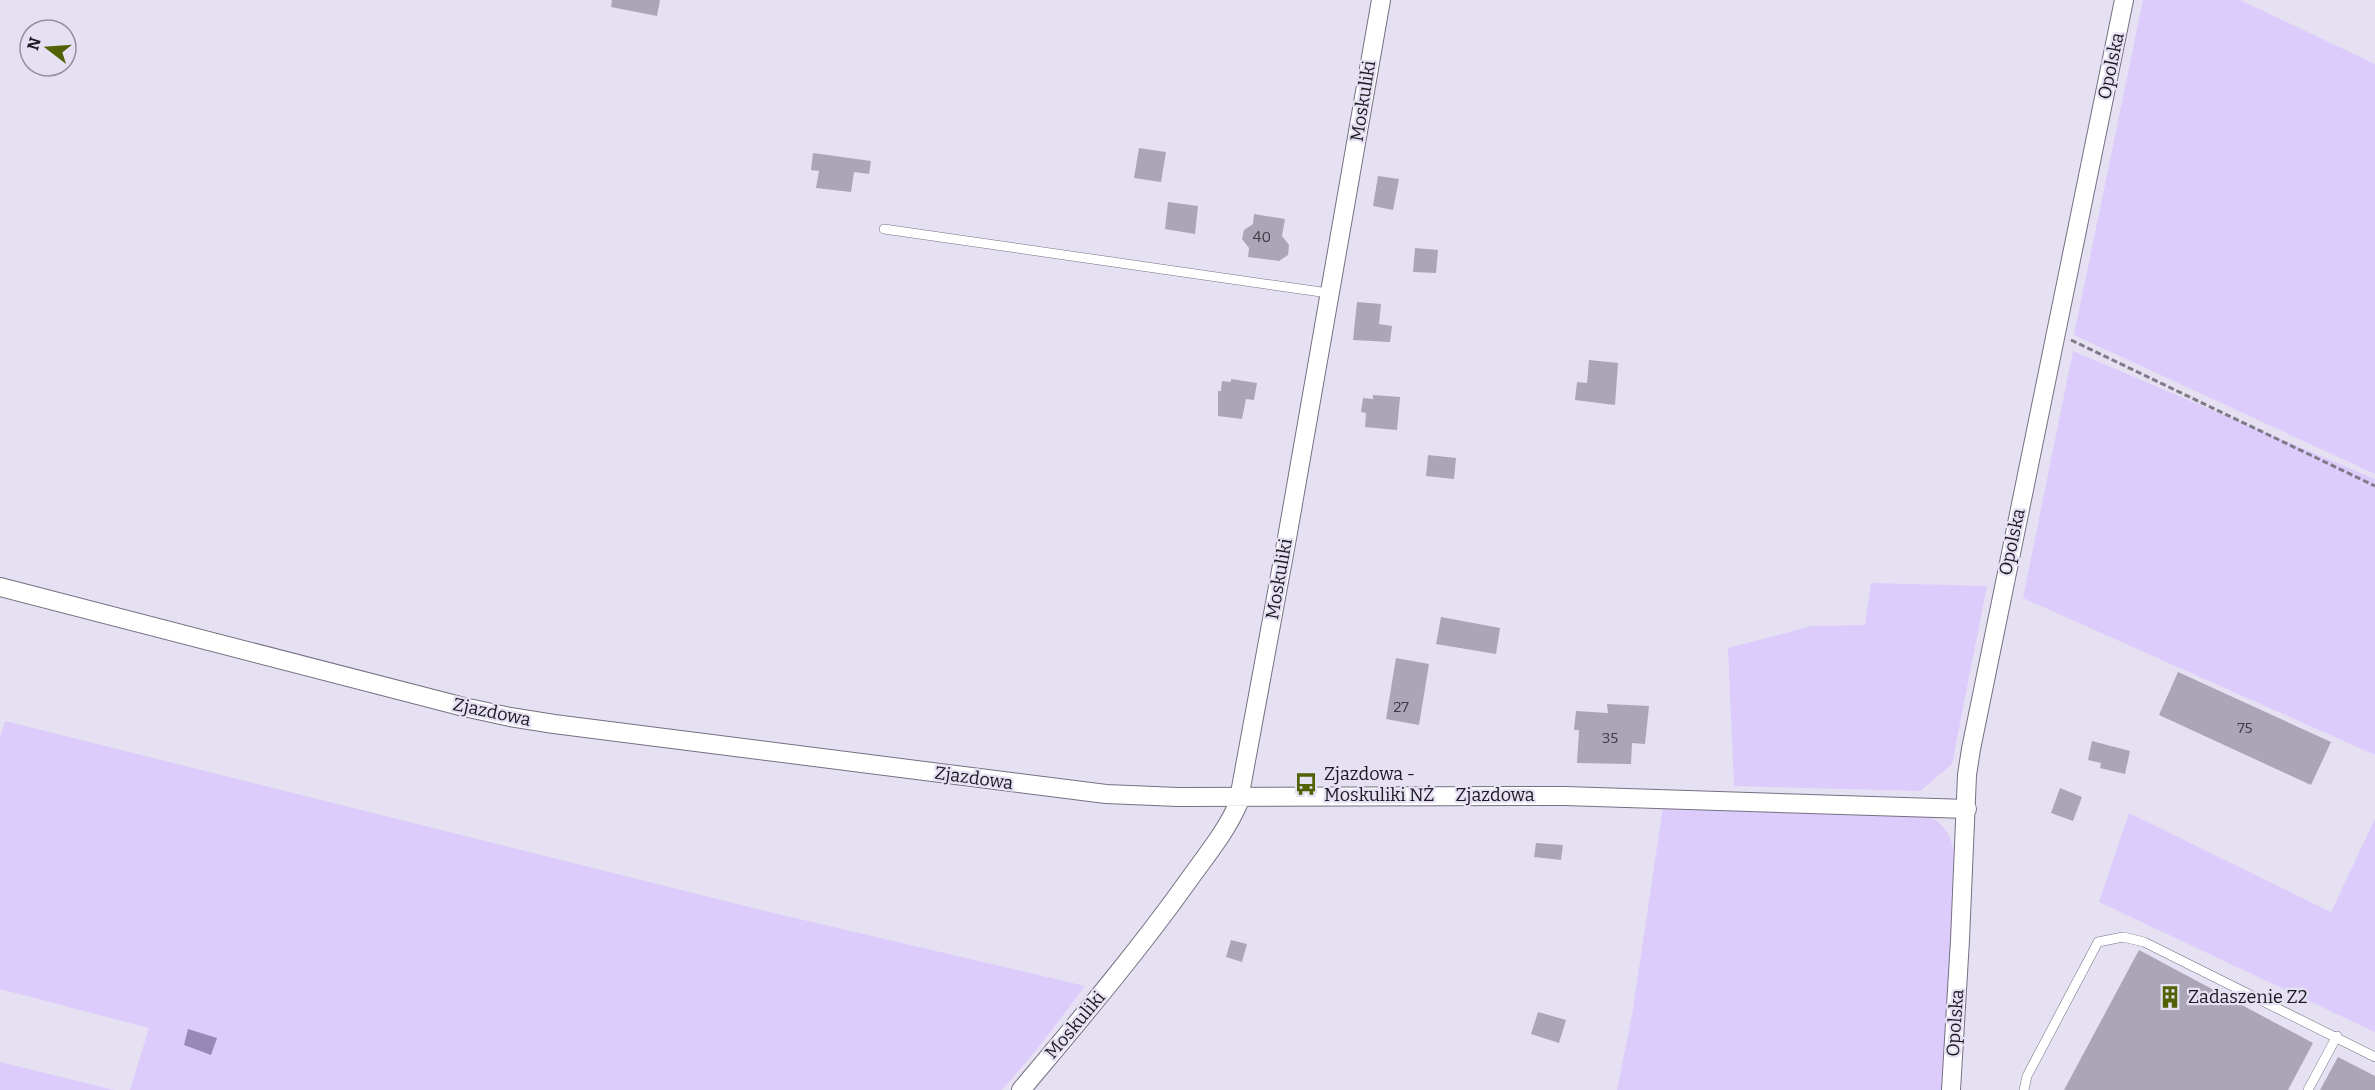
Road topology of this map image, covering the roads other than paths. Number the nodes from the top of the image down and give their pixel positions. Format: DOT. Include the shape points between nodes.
graph roads {
  1 [pos="1380,0"];
  2 [pos="2124,0"];
  3 [pos="884,229"];
  4 [pos="1328,293"];
  5 [pos="0,586"];
  6 [pos="1239,796"];
  7 [pos="1967,809"];
  8 [pos="2337,1036"];
  9 [pos="2375,1057"];
  10 [pos="1021,1090"];
  11 [pos="1951,1090"];
  12 [pos="2024,1090"];
  13 [pos="2308,1090"];
  1 -- 4 [label="street, Moskuliki"];
  2 -- 7 [label="street, Opolska" via="1974,728"];
  3 -- 4 [label="lane"];
  4 -- 6 [label="street, Moskuliki"];
  5 -- 6 [label="street, Zjazdowa" via="454,705 521,719 1077,791"];
  6 -- 7 [label="street, Zjazdowa" via="1565,796"];
  6 -- 10 [label="street, Moskuliki" via="1229,821 1166,912"];
  7 -- 11 [label="street, Opolska"];
  8 -- 9 [label="lane"];
  8 -- 12 [label="lane" via="2144,942 2123,937 2098,942 2027,1076"];
  8 -- 13 [label="lane"];
}
